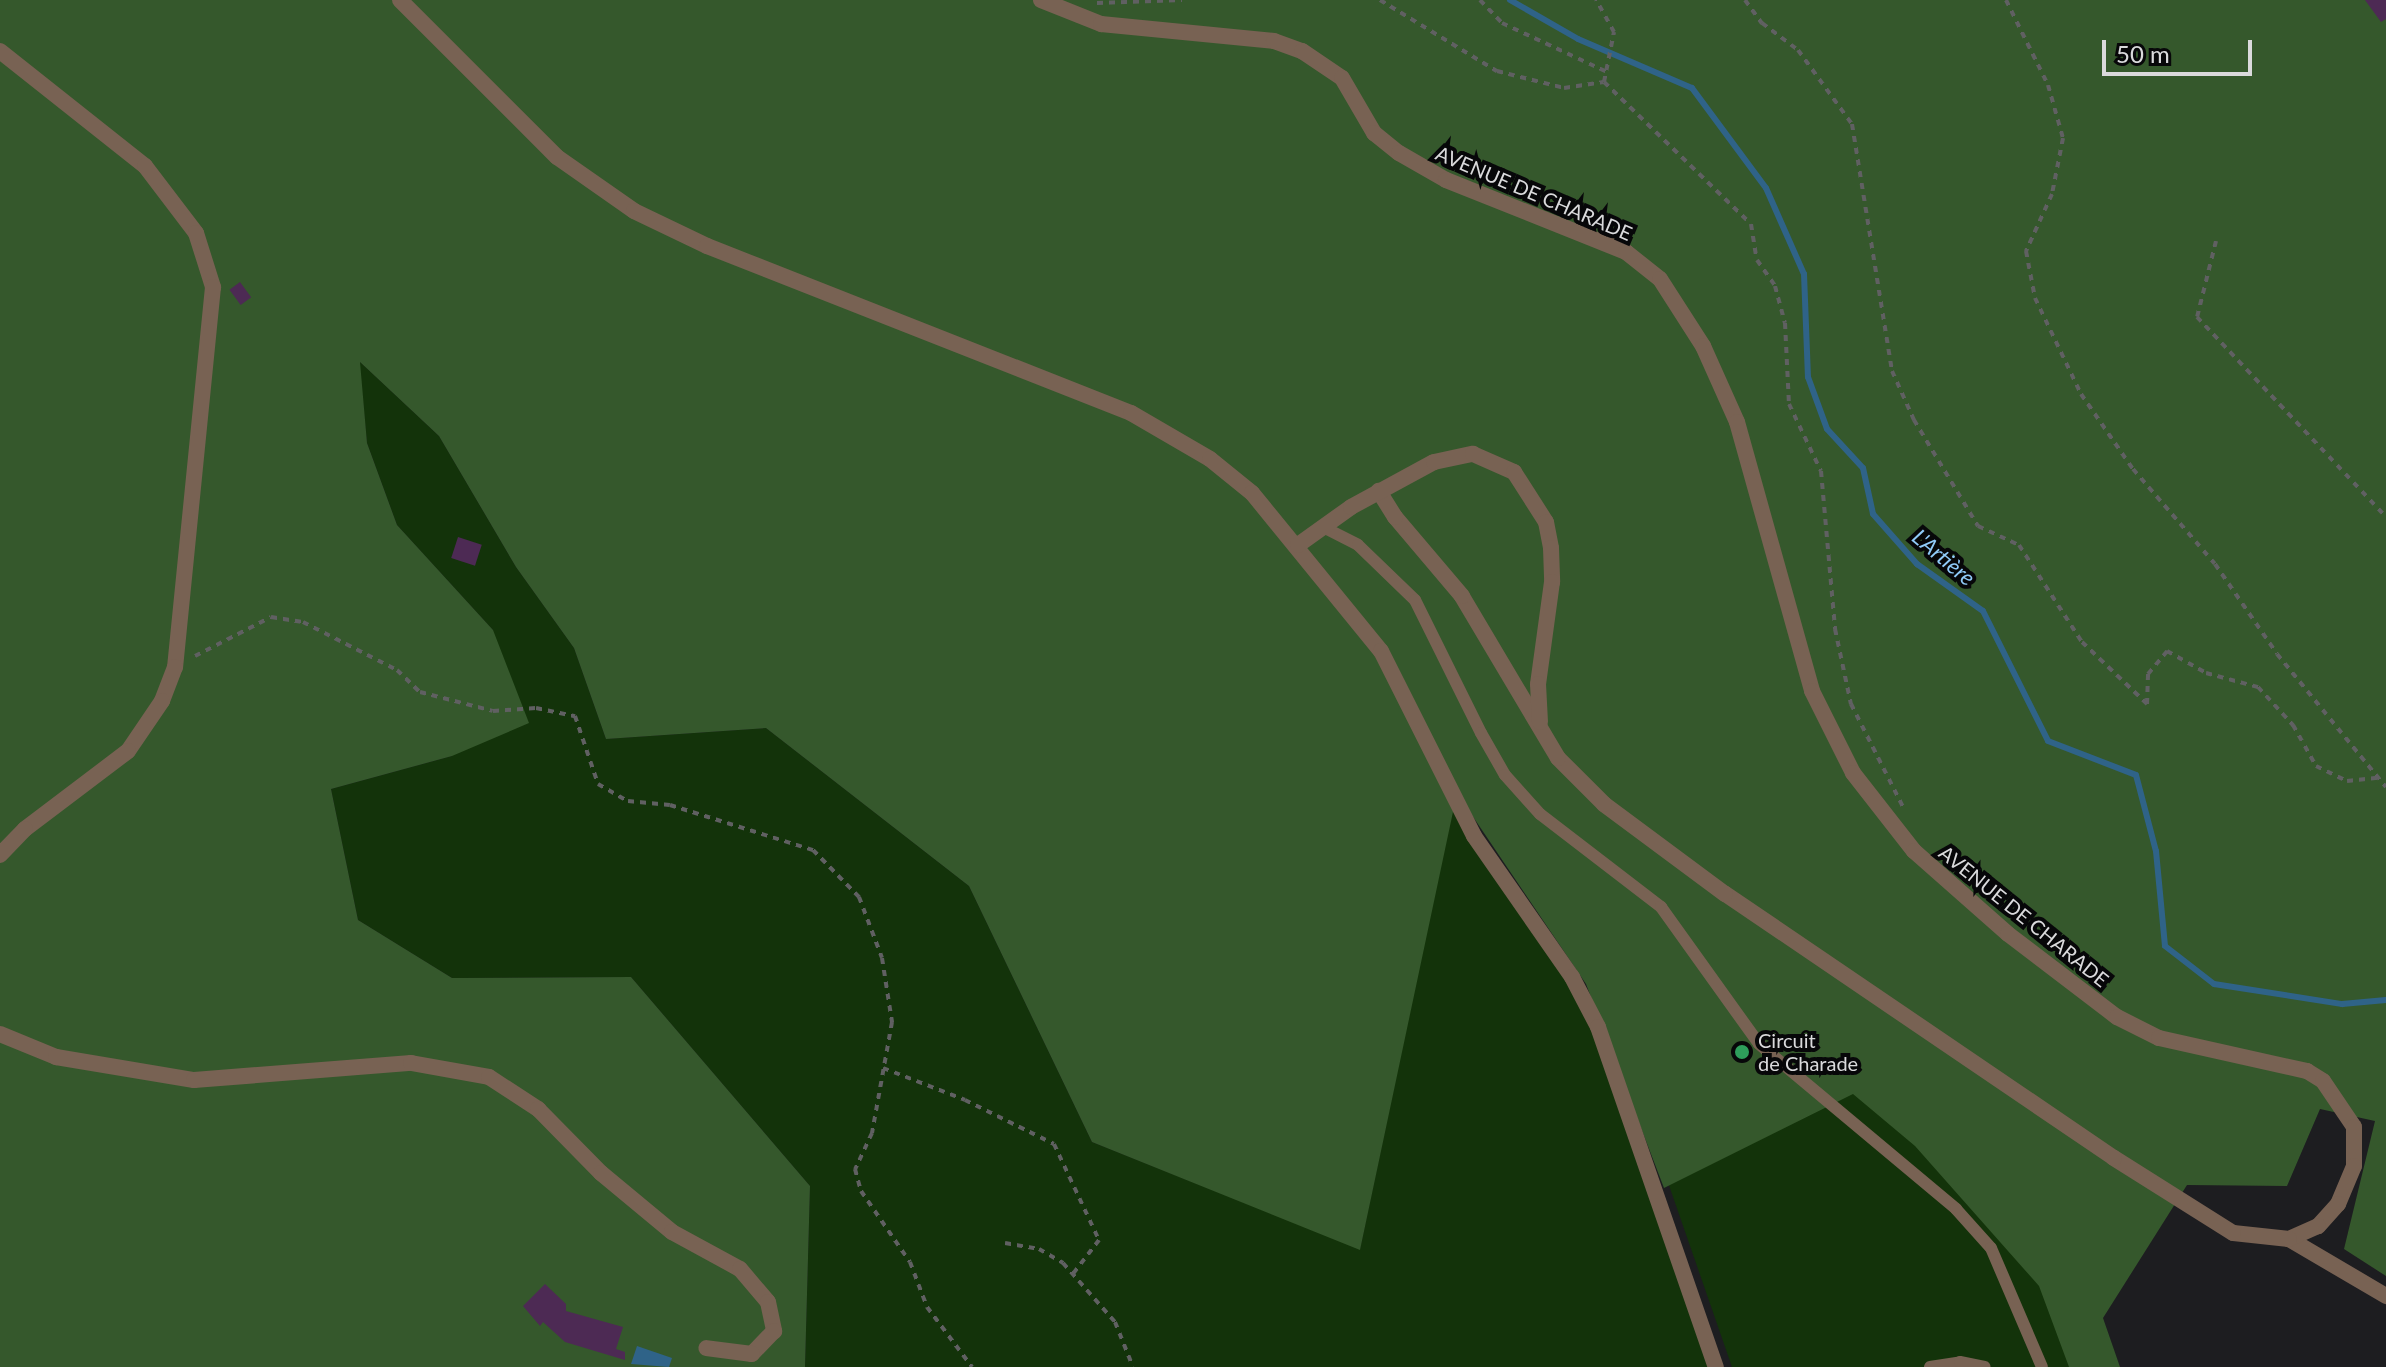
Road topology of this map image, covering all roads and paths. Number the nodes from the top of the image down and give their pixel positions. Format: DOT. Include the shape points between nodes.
graph roads {
  1 [pos="400,0"];
  2 [pos="1041,0"];
  3 [pos="1182,0"];
  4 [pos="1380,0"];
  5 [pos="1480,0"];
  6 [pos="1596,0"];
  7 [pos="1745,0"];
  8 [pos="2006,0"];
  9 [pos="1076,16"];
  10 [pos="0,51"];
  11 [pos="1607,72"];
  12 [pos="1604,82"];
  13 [pos="2216,241"];
  14 [pos="1379,491"];
  15 [pos="2386,517"];
  16 [pos="1323,527"];
  17 [pos="1298,545"];
  18 [pos="175,667"];
  19 [pos="1542,735"];
  20 [pos="2378,778"];
  21 [pos="2386,787"];
  22 [pos="1906,814"];
  23 [pos="0,855"];
  24 [pos="0,1034"];
  25 [pos="883,1068"];
  26 [pos="2289,1239"];
  27 [pos="1005,1243"];
  28 [pos="1072,1275"];
  29 [pos="2386,1296"];
  30 [pos="706,1348"];
  31 [pos="972,1367"];
  32 [pos="1133,1367"];
  33 [pos="1716,1367"];
  34 [pos="1930,1367"];
  35 [pos="1985,1367"];
  36 [pos="2042,1367"];
  1 -- 17 [label="street" via="557,157 634,211 707,246 1131,413 1231,474"];
  2 -- 9 [label="street, AVENUE DE CHARADE"];
  3 -- 9 [label="path" via="1098,3"];
  4 -- 12 [label="path" via="1497,71 1564,88"];
  5 -- 11 [label="path" via="1502,23"];
  6 -- 11 [label="path" via="1614,32"];
  7 -- 20 [label="path" via="1762,23 1798,50 1852,124 1892,371 1914,420 1978,526 2019,545 2082,642 2147,704 2148,674 2167,651 2206,673 2258,687 2293,725 2316,766 2347,781"];
  8 -- 20 [label="path" via="2048,85 2063,138 2052,194 2026,251 2035,298 2081,394 2133,469 2169,505 2277,654"];
  9 -- 26 [label="street, AVENUE DE CHARADE" via="1143,32 1274,41 1302,51 1342,78 1374,133 1399,153 1459,185 1626,252 1660,279 1703,346 1737,422 1812,691 1853,773 1914,851 2008,934 2117,1017 2159,1038 2307,1071 2347,1110 2355,1142 2349,1187 2318,1226"];
  10 -- 18 [label="street" via="145,166 196,233 213,287"];
  11 -- 12 [label="path"];
  12 -- 22 [label="path" via="1751,224 1757,260 1775,286 1785,323 1789,404 1821,471 1835,629 1851,704 1886,764"];
  13 -- 15 [label="path" via="2197,317"];
  14 -- 16 [label="street"];
  14 -- 19 [label="street" via="1462,596 1511,673"];
  14 -- 19 [label="street" via="1434,462 1473,454 1501,464 1529,489 1546,522 1551,548 1552,582 1538,684"];
  16 -- 17 [label="street"];
  16 -- 36 [label="lane" via="1358,545 1415,600 1487,744 1540,814 1661,907 1759,1044 1956,1209 1991,1248"];
  17 -- 33 [label="street" via="1381,651 1474,836 1549,942 1598,1027"];
  18 -- 23 [label="street" via="162,701 128,751 25,829"];
  18 -- 25 [label="path" via="244,626 271,617 303,622 397,670 420,692 493,711 536,708 575,716 598,784 628,801 670,805 813,850 859,897 882,958 892,1022"];
  19 -- 26 [label="street" via="1578,782 1713,885 2114,1158 2233,1233"];
  20 -- 21 [label="path"];
  24 -- 30 [label="street" via="56,1057 194,1080 411,1063 489,1077 538,1109 601,1173 672,1232 740,1269 768,1302 774,1331 752,1354"];
  25 -- 28 [label="path" via="965,1100 1054,1144 1099,1240"];
  25 -- 31 [label="path" via="872,1133 855,1169 861,1191 910,1262 927,1307"];
  26 -- 29 [label="street"];
  27 -- 28 [label="path" via="1039,1249"];
  28 -- 32 [label="path" via="1115,1322"];
  34 -- 35 [label="lane" via="1960,1362"];
}
